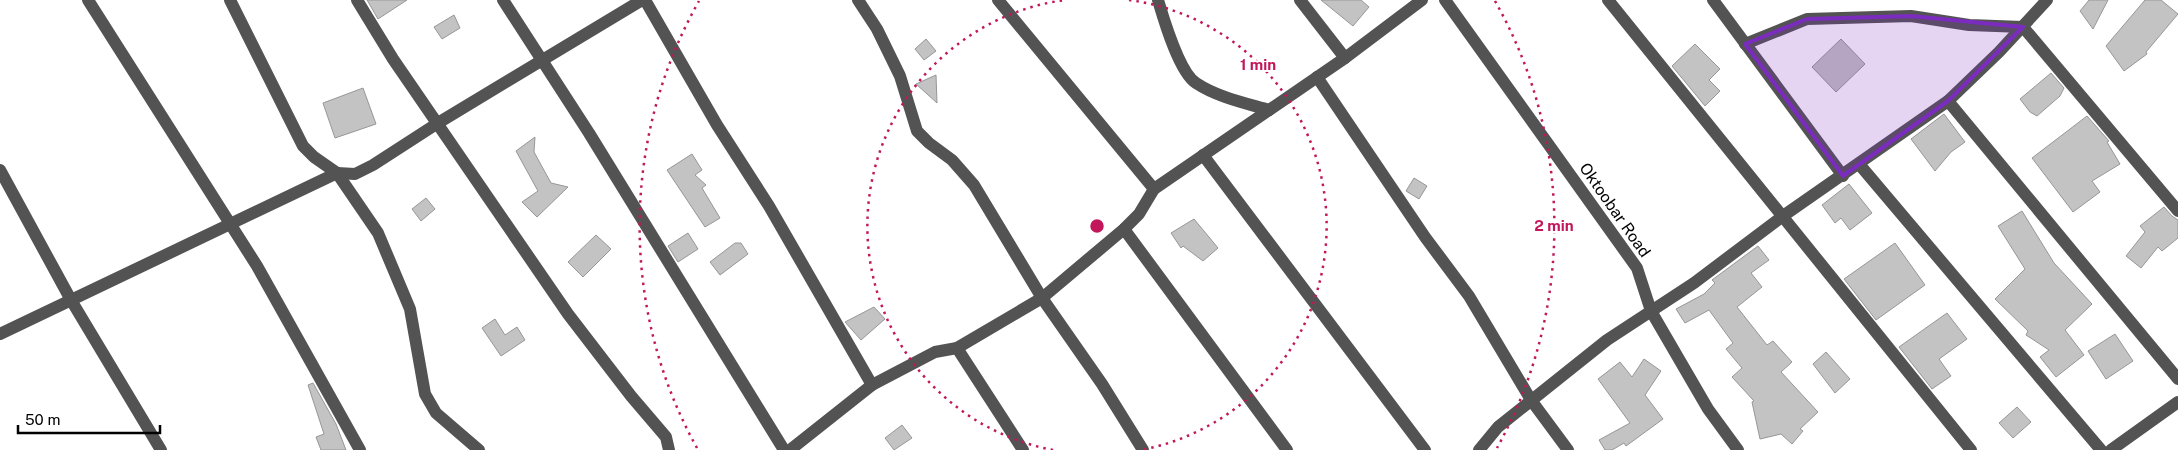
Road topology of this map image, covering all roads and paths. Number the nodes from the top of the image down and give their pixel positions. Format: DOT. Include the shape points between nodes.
graph roads {
  1 [pos="88,0"];
  2 [pos="230,0"];
  3 [pos="357,0"];
  4 [pos="503,0"];
  5 [pos="644,0"];
  6 [pos="858,0"];
  7 [pos="998,0"];
  8 [pos="1158,0"];
  9 [pos="1300,0"];
  10 [pos="1422,0"];
  11 [pos="1444,0"];
  12 [pos="1608,0"];
  13 [pos="1713,0"];
  14 [pos="2047,0"];
  15 [pos="2023,27"];
  16 [pos="1745,44"];
  17 [pos="1345,58"];
  18 [pos="541,61"];
  19 [pos="1317,77"];
  20 [pos="1948,101"];
  21 [pos="1269,110"];
  22 [pos="438,123"];
  23 [pos="1203,155"];
  24 [pos="1859,164"];
  25 [pos="0,170"];
  26 [pos="337,173"];
  27 [pos="1843,176"];
  28 [pos="1154,189"];
  29 [pos="2178,211"];
  30 [pos="1783,216"];
  31 [pos="231,224"];
  32 [pos="1124,229"];
  33 [pos="1042,298"];
  34 [pos="71,300"];
  35 [pos="1651,311"];
  36 [pos="0,334"];
  37 [pos="956,348"];
  38 [pos="2178,379"];
  39 [pos="872,385"];
  40 [pos="1531,400"];
  41 [pos="2178,402"];
  42 [pos="161,450"];
  43 [pos="360,450"];
  44 [pos="479,450"];
  45 [pos="669,450"];
  46 [pos="784,450"];
  47 [pos="790,450"];
  48 [pos="1023,450"];
  49 [pos="1143,450"];
  50 [pos="1287,450"];
  51 [pos="1424,450"];
  52 [pos="1479,450"];
  53 [pos="1568,450"];
  54 [pos="1738,450"];
  55 [pos="1971,450"];
  56 [pos="2101,450"];
  57 [pos="2111,450"];
  1 -- 31 [label="street"];
  2 -- 26 [label="street" via="303,146"];
  3 -- 22 [label="street"];
  4 -- 18 [label="street"];
  5 -- 18 [label="street"];
  5 -- 39 [label="street" via="769,206"];
  6 -- 33 [label="street" via="877,29 900,76 917,131 952,160 974,186"];
  7 -- 28 [label="street"];
  8 -- 21 [label="street" via="1180,62 1195,82 1232,99"];
  9 -- 17 [label="street"];
  10 -- 17 [label="street"];
  11 -- 35 [label="street, Oktoobar Road" via="1637,268"];
  12 -- 30 [label="street"];
  13 -- 16 [label="street"];
  14 -- 15 [label="street"];
  15 -- 16 [label="street" via="1911,16 1807,20"];
  15 -- 20 [label="street"];
  15 -- 29 [label="street"];
  16 -- 27 [label="street"];
  17 -- 19 [label="street"];
  18 -- 22 [label="street"];
  18 -- 46 [label="street" via="589,133"];
  19 -- 21 [label="street"];
  19 -- 40 [label="street" via="1425,237 1469,296"];
  20 -- 24 [label="street"];
  20 -- 38 [label="street"];
  21 -- 23 [label="street"];
  22 -- 26 [label="street" via="373,166 355,174"];
  22 -- 45 [label="street" via="568,314 666,437"];
  23 -- 28 [label="street"];
  23 -- 51 [label="street"];
  24 -- 27 [label="street"];
  24 -- 56 [label="street"];
  25 -- 34 [label="street"];
  26 -- 31 [label="street"];
  26 -- 44 [label="street" via="378,233 410,309 425,394 436,413"];
  27 -- 30 [label="street"];
  28 -- 32 [label="street" via="1139,214"];
  30 -- 35 [label="street"];
  30 -- 55 [label="street"];
  31 -- 34 [label="street"];
  31 -- 43 [label="street"];
  32 -- 33 [label="street"];
  32 -- 50 [label="street"];
  33 -- 37 [label="street"];
  33 -- 49 [label="street"];
  34 -- 36 [label="street"];
  34 -- 42 [label="street"];
  35 -- 40 [label="street" via="1607,340"];
  35 -- 54 [label="street, Oktoobar Road" via="1708,410"];
  37 -- 39 [label="street" via="935,352"];
  37 -- 48 [label="street"];
  39 -- 47 [label="street"];
  40 -- 52 [label="street" via="1498,427"];
  40 -- 53 [label="street"];
  41 -- 57 [label="street"];
}
